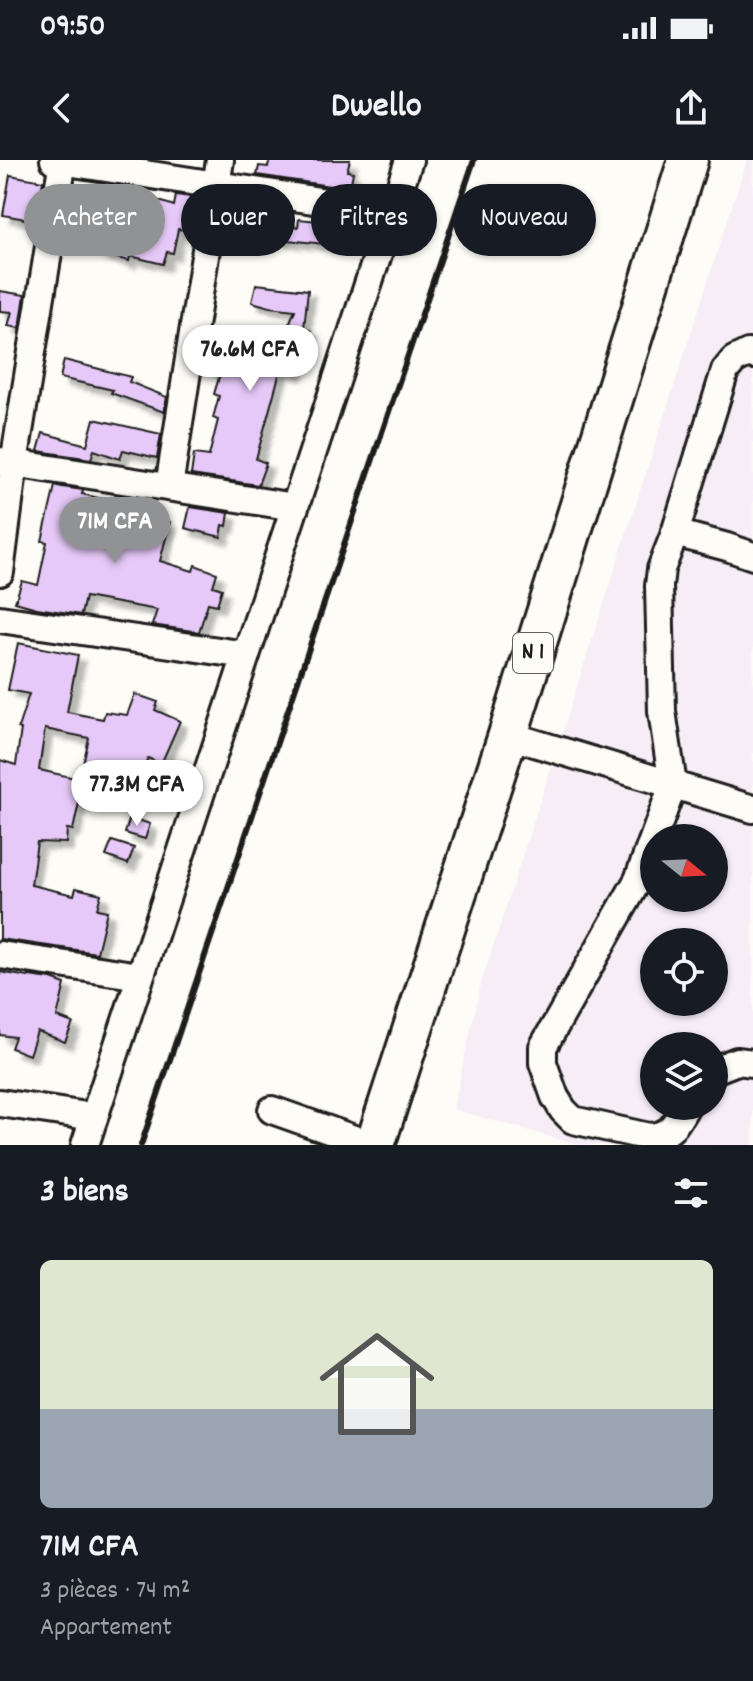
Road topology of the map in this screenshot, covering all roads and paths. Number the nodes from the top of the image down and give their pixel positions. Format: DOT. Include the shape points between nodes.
graph roads {
  1 [pos="60,160"];
  2 [pos="409,160"];
  3 [pos="688,160"];
  4 [pos="218,173"];
  5 [pos="401,184"];
  6 [pos="311,194"];
  7 [pos="377,256"];
  8 [pos="753,355"];
  9 [pos="7,462"];
  10 [pos="169,487"];
  11 [pos="295,507"];
  12 [pos="675,533"];
  13 [pos="753,537"];
  14 [pos="727,547"];
  15 [pos="753,556"];
  16 [pos="0,572"];
  17 [pos="0,619"];
  18 [pos="246,655"];
  19 [pos="508,735"];
  20 [pos="673,785"];
  21 [pos="753,809"];
  22 [pos="0,955"];
  23 [pos="140,976"];
  24 [pos="753,1063"];
  25 [pos="728,1065"];
  26 [pos="0,1103"];
  27 [pos="272,1110"];
  28 [pos="94,1117"];
  29 [pos="677,1120"];
  30 [pos="85,1145"];
  31 [pos="373,1145"];
  1 -- 4 [label="street"];
  1 -- 9 [label="street"];
  2 -- 5 [label="street"];
  3 -- 19 [label="highway, N 1"];
  4 -- 6 [label="street"];
  4 -- 10 [label="street"];
  7 -- 11 [label="street"];
  8 -- 12 [label="street" via="734,360 725,371"];
  9 -- 10 [label="street"];
  9 -- 16 [label="street"];
  10 -- 11 [label="street"];
  11 -- 18 [label="street"];
  12 -- 14 [label="street"];
  12 -- 20 [label="street" via="659,586 662,711"];
  13 -- 14 [label="street"];
  14 -- 15 [label="street"];
  17 -- 18 [label="street"];
  18 -- 23 [label="street"];
  19 -- 20 [label="street"];
  19 -- 31 [label="highway, N 1"];
  20 -- 21 [label="street"];
  20 -- 29 [label="street" via="638,880 546,1040 543,1063 555,1097 573,1120 649,1137 662,1136"];
  22 -- 23 [label="street"];
  23 -- 28 [label="street"];
  24 -- 25 [label="street"];
  26 -- 28 [label="street"];
  27 -- 31 [label="street"];
  28 -- 30 [label="street"];
}
